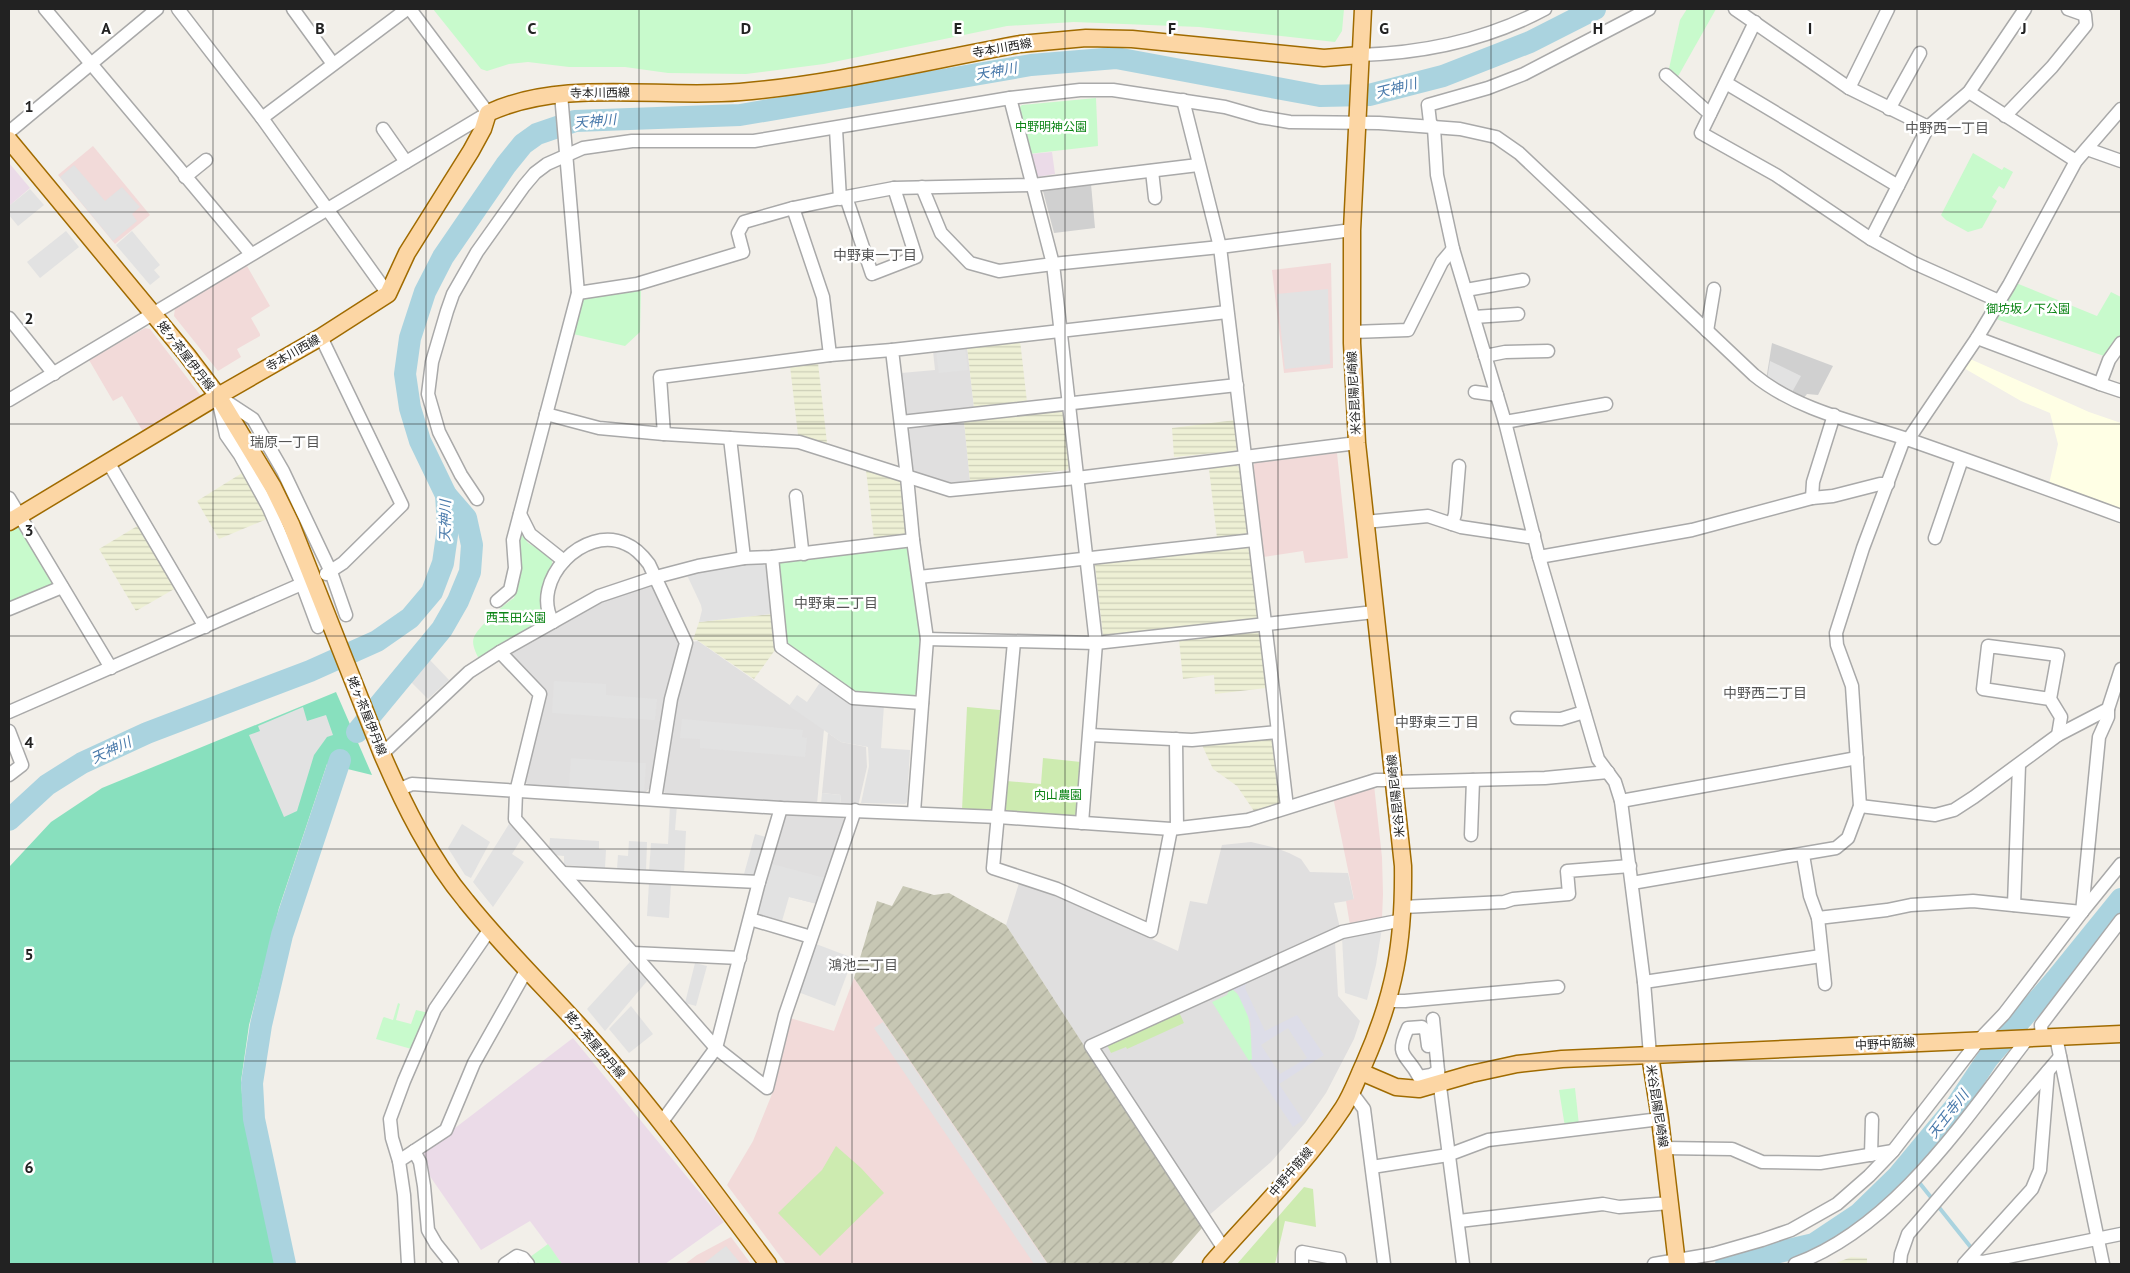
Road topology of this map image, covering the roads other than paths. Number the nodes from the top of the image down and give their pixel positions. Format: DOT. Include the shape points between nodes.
graph roads {
  1 [pos="45,9"];
  2 [pos="157,9"];
  3 [pos="178,9"];
  4 [pos="293,9"];
  5 [pos="408,9"];
  6 [pos="1363,9"];
  7 [pos="1545,9"];
  8 [pos="1649,9"];
  9 [pos="1735,9"];
  10 [pos="1888,9"];
  11 [pos="2025,9"];
  12 [pos="2068,9"];
  13 [pos="1755,22"];
  14 [pos="1920,52"];
  15 [pos="1360,55"];
  16 [pos="90,64"];
  17 [pos="333,64"];
  18 [pos="1666,76"];
  19 [pos="1726,83"];
  20 [pos="1849,88"];
  21 [pos="1969,92"];
  22 [pos="1010,98"];
  23 [pos="1183,100"];
  24 [pos="562,102"];
  25 [pos="1889,109"];
  26 [pos="2121,109"];
  27 [pos="488,113"];
  28 [pos="1710,114"];
  29 [pos="2005,116"];
  30 [pos="262,118"];
  31 [pos="1358,119"];
  32 [pos="1928,127"];
  33 [pos="836,128"];
  34 [pos="1434,128"];
  35 [pos="383,129"];
  36 [pos="9,132"];
  37 [pos="9,140"];
  38 [pos="2087,149"];
  39 [pos="565,152"];
  40 [pos="206,160"];
  41 [pos="2076,161"];
  42 [pos="2121,161"];
  43 [pos="406,162"];
  44 [pos="1198,165"];
  45 [pos="1152,171"];
  46 [pos="185,177"];
  47 [pos="1033,185"];
  48 [pos="1898,186"];
  49 [pos="922,187"];
  50 [pos="894,188"];
  51 [pos="843,198"];
  52 [pos="1155,198"];
  53 [pos="793,208"];
  54 [pos="326,209"];
  55 [pos="1352,230"];
  56 [pos="1871,239"];
  57 [pos="1220,247"];
  58 [pos="1453,249"];
  59 [pos="251,254"];
  60 [pos="1053,264"];
  61 [pos="1523,280"];
  62 [pos="1714,289"];
  63 [pos="1466,290"];
  64 [pos="578,293"];
  65 [pos="388,294"];
  66 [pos="1999,301"];
  67 [pos="1228,312"];
  68 [pos="152,313"];
  69 [pos="1518,314"];
  70 [pos="1474,317"];
  71 [pos="9,318"];
  72 [pos="1707,330"];
  73 [pos="1060,331"];
  74 [pos="1352,332"];
  75 [pos="321,337"];
  76 [pos="1977,338"];
  77 [pos="2121,343"];
  78 [pos="892,350"];
  79 [pos="1548,351"];
  80 [pos="830,355"];
  81 [pos="1485,356"];
  82 [pos="54,374"];
  83 [pos="2100,384"];
  84 [pos="1237,385"];
  85 [pos="2121,391"];
  86 [pos="1475,392"];
  87 [pos="1497,395"];
  88 [pos="218,396"];
  89 [pos="9,400"];
  90 [pos="1069,404"];
  91 [pos="1606,404"];
  92 [pos="546,414"];
  93 [pos="1834,415"];
  94 [pos="901,422"];
  95 [pos="1505,422"];
  96 [pos="664,434"];
  97 [pos="730,438"];
  98 [pos="1906,439"];
  99 [pos="1357,443"];
  100 [pos="1245,457"];
  101 [pos="1962,459"];
  102 [pos="108,462"];
  103 [pos="1459,466"];
  104 [pos="908,477"];
  105 [pos="1077,478"];
  106 [pos="1888,484"];
  107 [pos="796,496"];
  108 [pos="9,498"];
  109 [pos="1812,498"];
  110 [pos="477,499"];
  111 [pos="520,514"];
  112 [pos="2121,516"];
  113 [pos="14,519"];
  114 [pos="1365,522"];
  115 [pos="1452,524"];
  116 [pos="1534,535"];
  117 [pos="1935,538"];
  118 [pos="913,540"];
  119 [pos="1254,540"];
  120 [pos="804,554"];
  121 [pos="772,557"];
  122 [pos="1539,557"];
  123 [pos="744,558"];
  124 [pos="1087,558"];
  125 [pos="564,561"];
  126 [pos="328,573"];
  127 [pos="656,577"];
  128 [pos="920,577"];
  129 [pos="303,584"];
  130 [pos="62,587"];
  131 [pos="497,601"];
  132 [pos="9,609"];
  133 [pos="1374,612"];
  134 [pos="346,614"];
  135 [pos="553,622"];
  136 [pos="1265,625"];
  137 [pos="318,626"];
  138 [pos="205,627"];
  139 [pos="926,639"];
  140 [pos="1014,642"];
  141 [pos="1096,643"];
  142 [pos="500,652"];
  143 [pos="111,668"];
  144 [pos="2121,669"];
  145 [pos="2050,699"];
  146 [pos="922,703"];
  147 [pos="2108,709"];
  148 [pos="9,712"];
  149 [pos="1584,712"];
  150 [pos="1517,718"];
  151 [pos="9,731"];
  152 [pos="1277,732"];
  153 [pos="1090,734"];
  154 [pos="2058,735"];
  155 [pos="1176,739"];
  156 [pos="382,754"];
  157 [pos="1857,758"];
  158 [pos="2018,765"];
  159 [pos="1608,772"];
  160 [pos="9,775"];
  161 [pos="1473,780"];
  162 [pos="1394,781"];
  163 [pos="398,790"];
  164 [pos="516,792"];
  165 [pos="655,799"];
  166 [pos="1620,801"];
  167 [pos="1860,806"];
  168 [pos="1287,807"];
  169 [pos="781,808"];
  170 [pos="854,810"];
  171 [pos="914,812"];
  172 [pos="997,817"];
  173 [pos="1082,823"];
  174 [pos="1174,828"];
  175 [pos="1471,835"];
  176 [pos="1803,855"];
  177 [pos="2121,864"];
  178 [pos="1630,866"];
  179 [pos="563,874"];
  180 [pos="759,882"];
  181 [pos="1632,883"];
  182 [pos="2014,905"];
  183 [pos="2082,912"];
  184 [pos="1403,914"];
  185 [pos="1818,918"];
  186 [pos="750,920"];
  187 [pos="2121,920"];
  188 [pos="490,929"];
  189 [pos="812,937"];
  190 [pos="633,953"];
  191 [pos="1821,956"];
  192 [pos="740,958"];
  193 [pos="527,969"];
  194 [pos="1644,982"];
  195 [pos="1825,984"];
  196 [pos="1558,987"];
  197 [pos="1388,1001"];
  198 [pos="1433,1019"];
  199 [pos="2121,1034"];
  200 [pos="2037,1038"];
  201 [pos="1983,1040"];
  202 [pos="716,1048"];
  203 [pos="1650,1055"];
  204 [pos="2060,1057"];
  205 [pos="2048,1071"];
  206 [pos="1361,1072"];
  207 [pos="1436,1077"];
  208 [pos="1352,1093"];
  209 [pos="1872,1119"];
  210 [pos="1660,1120"];
  211 [pos="661,1123"];
  212 [pos="1664,1148"];
  213 [pos="414,1151"];
  214 [pos="1893,1151"];
  215 [pos="1871,1154"];
  216 [pos="1448,1155"];
  217 [pos="399,1161"];
  218 [pos="1372,1167"];
  219 [pos="1670,1203"];
  220 [pos="1459,1221"];
  221 [pos="2121,1234"];
  222 [pos="2098,1239"];
  223 [pos="1224,1249"];
  224 [pos="1677,1262"];
  225 [pos="1966,1262"];
  226 [pos="408,1264"];
  227 [pos="452,1264"];
  228 [pos="506,1264"];
  229 [pos="528,1264"];
  230 [pos="768,1264"];
  231 [pos="1211,1264"];
  232 [pos="1302,1264"];
  233 [pos="1340,1264"];
  234 [pos="1384,1264"];
  235 [pos="1463,1264"];
  236 [pos="1654,1264"];
  237 [pos="1795,1264"];
  238 [pos="1900,1264"];
  239 [pos="2103,1264"];
  1 -- 16 [label="street"];
  2 -- 16 [label="street"];
  3 -- 30 [label="street"];
  4 -- 17 [label="street"];
  5 -- 17 [label="street"];
  5 -- 27 [label="street"];
  6 -- 15 [label="main road, 米谷昆陽尼崎線"];
  7 -- 15 [label="street" via="1499,29 1444,45 1407,52"];
  8 -- 34 [label="street" via="1524,74 1428,105"];
  9 -- 13 [label="street"];
  10 -- 20 [label="street"];
  11 -- 21 [label="street"];
  12 -- 29 [label="street" via="2085,15 2086,25 2046,74"];
  13 -- 19 [label="street"];
  13 -- 20 [label="street"];
  14 -- 25 [label="street"];
  15 -- 24 [label="main road, 寺本川西線" via="1324,58 1132,39 1086,38 1020,44 767,89"];
  15 -- 31 [label="main road, 米谷昆陽尼崎線"];
  16 -- 36 [label="street"];
  16 -- 46 [label="street"];
  17 -- 30 [label="street"];
  18 -- 28 [label="street"];
  19 -- 28 [label="street"];
  19 -- 48 [label="street"];
  20 -- 25 [label="street"];
  21 -- 29 [label="street"];
  21 -- 32 [label="street"];
  22 -- 23 [label="street" via="1080,90 1113,90"];
  22 -- 33 [label="street"];
  22 -- 47 [label="street"];
  23 -- 31 [label="street" via="1290,122"];
  23 -- 44 [label="street"];
  24 -- 27 [label="main road, 寺本川西線" via="525,99"];
  24 -- 39 [label="street"];
  25 -- 32 [label="street"];
  26 -- 38 [label="street"];
  27 -- 43 [label="street"];
  27 -- 65 [label="main road" via="471,151 407,254"];
  28 -- 56 [label="street" via="1700,133 1776,175"];
  29 -- 41 [label="street"];
  30 -- 54 [label="street"];
  31 -- 34 [label="street"];
  31 -- 55 [label="main road, 米谷昆陽尼崎線"];
  32 -- 48 [label="street"];
  33 -- 39 [label="street" via="754,141 624,142"];
  33 -- 51 [label="street"];
  34 -- 58 [label="street" via="1437,175"];
  34 -- 72 [label="street" via="1483,133 1508,144"];
  35 -- 43 [label="street"];
  37 -- 68 [label="main road, 姥ヶ茶屋伊丹線"];
  38 -- 41 [label="street"];
  38 -- 42 [label="street"];
  39 -- 64 [label="street"];
  39 -- 110 [label="street" via="535,173 476,252 453,294 432,362 428,394 438,432"];
  40 -- 46 [label="street"];
  41 -- 66 [label="street"];
  43 -- 54 [label="street"];
  44 -- 45 [label="street"];
  44 -- 57 [label="street"];
  45 -- 47 [label="street"];
  45 -- 52 [label="street"];
  46 -- 59 [label="street"];
  47 -- 49 [label="street"];
  47 -- 60 [label="street"];
  48 -- 56 [label="street"];
  49 -- 50 [label="street"];
  49 -- 60 [label="street" via="941,233 970,262 1000,271"];
  50 -- 51 [label="street"];
  50 -- 51 [label="street" via="916,257 872,274"];
  51 -- 53 [label="street"];
  53 -- 64 [label="street" via="744,222 738,233 743,252 638,284"];
  53 -- 80 [label="street" via="823,297"];
  54 -- 59 [label="street"];
  54 -- 65 [label="street"];
  55 -- 57 [label="street"];
  55 -- 74 [label="main road, 米谷昆陽尼崎線"];
  56 -- 66 [label="street" via="1914,263"];
  57 -- 60 [label="street"];
  57 -- 67 [label="street"];
  58 -- 63 [label="street"];
  58 -- 74 [label="street" via="1442,262 1408,330"];
  59 -- 68 [label="street"];
  60 -- 73 [label="street"];
  61 -- 63 [label="street"];
  62 -- 72 [label="street"];
  63 -- 70 [label="street"];
  64 -- 92 [label="street"];
  65 -- 75 [label="main road, 寺本川西線"];
  66 -- 76 [label="street"];
  67 -- 73 [label="street"];
  67 -- 84 [label="street"];
  68 -- 82 [label="street"];
  68 -- 88 [label="main road, 姥ヶ茶屋伊丹線"];
  69 -- 70 [label="street"];
  70 -- 81 [label="street"];
  71 -- 82 [label="street"];
  72 -- 93 [label="street" via="1765,384 1798,402"];
  73 -- 78 [label="street"];
  73 -- 90 [label="street"];
  74 -- 99 [label="main road, 米谷昆陽尼崎線"];
  75 -- 88 [label="main road, 寺本川西線"];
  75 -- 126 [label="street" via="402,505"];
  76 -- 83 [label="street"];
  76 -- 98 [label="street"];
  77 -- 83 [label="street" via="2109,360"];
  78 -- 80 [label="street"];
  78 -- 94 [label="street"];
  79 -- 81 [label="street"];
  80 -- 96 [label="street" via="660,377"];
  81 -- 87 [label="street"];
  82 -- 89 [label="street"];
  83 -- 85 [label="street"];
  84 -- 90 [label="street"];
  84 -- 100 [label="street"];
  86 -- 87 [label="street"];
  87 -- 95 [label="street"];
  88 -- 102 [label="main road, 寺本川西線"];
  88 -- 126 [label="street" via="254,420 283,471"];
  88 -- 129 [label="street" via="226,435 269,508"];
  88 -- 156 [label="main road, 姥ヶ茶屋伊丹線" via="287,516"];
  90 -- 94 [label="street"];
  90 -- 105 [label="street"];
  91 -- 95 [label="street"];
  92 -- 96 [label="street" via="599,428"];
  92 -- 111 [label="street"];
  93 -- 98 [label="street"];
  93 -- 109 [label="street" via="1813,482"];
  94 -- 104 [label="street"];
  95 -- 116 [label="street"];
  96 -- 97 [label="street"];
  97 -- 104 [label="street" via="799,442"];
  97 -- 123 [label="street"];
  98 -- 101 [label="street"];
  98 -- 106 [label="street"];
  99 -- 100 [label="street"];
  99 -- 114 [label="main road, 米谷昆陽尼崎線"];
  100 -- 105 [label="street"];
  100 -- 119 [label="street"];
  101 -- 112 [label="street"];
  101 -- 117 [label="street" via="1938,518"];
  102 -- 113 [label="main road, 寺本川西線"];
  102 -- 138 [label="street"];
  103 -- 115 [label="street"];
  104 -- 105 [label="street" via="950,490"];
  104 -- 118 [label="street"];
  105 -- 124 [label="street"];
  106 -- 109 [label="street"];
  106 -- 157 [label="street" via="1863,548 1836,634 1852,686"];
  107 -- 120 [label="street"];
  108 -- 113 [label="street"];
  109 -- 122 [label="street" via="1692,530"];
  111 -- 125 [label="street" via="530,534"];
  111 -- 131 [label="street" via="513,540 515,568 510,590"];
  113 -- 130 [label="street"];
  114 -- 115 [label="street" via="1428,516"];
  114 -- 133 [label="main road, 米谷昆陽尼崎線"];
  115 -- 116 [label="street" via="1488,533"];
  116 -- 122 [label="street"];
  118 -- 120 [label="street"];
  118 -- 128 [label="street"];
  119 -- 124 [label="street"];
  119 -- 136 [label="street"];
  120 -- 121 [label="street"];
  121 -- 123 [label="street"];
  121 -- 146 [label="street" via="781,647 853,698"];
  122 -- 149 [label="street"];
  123 -- 127 [label="street"];
  124 -- 128 [label="street"];
  124 -- 141 [label="street"];
  125 -- 127 [label="street" via="587,544 616,541 625,543 642,555"];
  125 -- 135 [label="street" via="549,587 548,609"];
  126 -- 134 [label="street"];
  127 -- 135 [label="street" via="599,596"];
  127 -- 165 [label="street" via="686,643 671,699"];
  128 -- 139 [label="street"];
  129 -- 137 [label="street"];
  129 -- 138 [label="street"];
  130 -- 132 [label="street"];
  130 -- 143 [label="street"];
  133 -- 136 [label="street"];
  133 -- 162 [label="main road, 米谷昆陽尼崎線"];
  135 -- 142 [label="street"];
  136 -- 141 [label="street"];
  136 -- 152 [label="street"];
  138 -- 143 [label="street"];
  139 -- 140 [label="street"];
  139 -- 146 [label="street"];
  140 -- 141 [label="street"];
  140 -- 172 [label="street"];
  141 -- 153 [label="street"];
  142 -- 156 [label="street" via="469,672"];
  142 -- 164 [label="street" via="540,694"];
  143 -- 148 [label="street"];
  144 -- 147 [label="street"];
  145 -- 145 [label="street" via="1983,690 1988,646 2058,655"];
  145 -- 154 [label="street" via="2061,717"];
  146 -- 171 [label="street"];
  147 -- 154 [label="street"];
  147 -- 183 [label="street" via="2099,737"];
  149 -- 150 [label="street" via="1561,719"];
  149 -- 159 [label="street" via="1598,759"];
  151 -- 160 [label="street" via="22,765"];
  152 -- 155 [label="street"];
  152 -- 168 [label="street"];
  153 -- 155 [label="street"];
  153 -- 173 [label="street"];
  154 -- 158 [label="street"];
  155 -- 174 [label="street"];
  156 -- 163 [label="main road, 姥ヶ茶屋伊丹線"];
  157 -- 166 [label="street"];
  157 -- 167 [label="street"];
  158 -- 167 [label="street" via="1954,810 1936,815"];
  158 -- 182 [label="street"];
  159 -- 161 [label="street"];
  159 -- 166 [label="street" via="1615,782"];
  161 -- 162 [label="street"];
  161 -- 175 [label="street"];
  162 -- 168 [label="street" via="1376,780"];
  162 -- 184 [label="main road, 米谷昆陽尼崎線" via="1403,866"];
  163 -- 164 [label="street" via="412,784"];
  163 -- 188 [label="main road, 姥ヶ茶屋伊丹線" via="430,849 465,900"];
  164 -- 165 [label="street"];
  164 -- 179 [label="street" via="515,819"];
  165 -- 169 [label="street"];
  166 -- 178 [label="street"];
  167 -- 176 [label="street" via="1843,844"];
  168 -- 174 [label="street" via="1248,820"];
  169 -- 170 [label="street"];
  169 -- 180 [label="street"];
  170 -- 171 [label="street"];
  170 -- 189 [label="street"];
  171 -- 172 [label="street"];
  172 -- 173 [label="street"];
  172 -- 174 [label="street" via="994,868 1056,889 1151,931"];
  173 -- 174 [label="street"];
  176 -- 181 [label="street"];
  176 -- 185 [label="street" via="1810,896"];
  177 -- 183 [label="street"];
  178 -- 181 [label="street"];
  178 -- 184 [label="street" via="1567,871 1569,894 1513,898 1504,902"];
  179 -- 180 [label="street"];
  179 -- 190 [label="street"];
  180 -- 186 [label="street"];
  181 -- 194 [label="street"];
  182 -- 183 [label="street"];
  182 -- 185 [label="street" via="1973,901 1931,903"];
  183 -- 201 [label="street"];
  184 -- 197 [label="main road, 米谷昆陽尼崎線" via="1398,962"];
  184 -- 223 [label="street" via="1342,932 1091,1046"];
  185 -- 191 [label="street"];
  186 -- 189 [label="street"];
  186 -- 192 [label="street"];
  187 -- 200 [label="street" via="2042,1025"];
  188 -- 193 [label="main road, 姥ヶ茶屋伊丹線"];
  188 -- 217 [label="street" via="435,1010 404,1080 390,1119"];
  189 -- 202 [label="street" via="785,1015 767,1088"];
  190 -- 192 [label="street"];
  190 -- 202 [label="street"];
  191 -- 194 [label="street"];
  191 -- 195 [label="street"];
  192 -- 202 [label="street"];
  193 -- 211 [label="main road, 姥ヶ茶屋伊丹線" via="608,1058"];
  193 -- 213 [label="street" via="474,1063 446,1130"];
  194 -- 203 [label="street"];
  196 -- 197 [label="street" via="1534,986 1473,1000"];
  197 -- 206 [label="main road, 米谷昆陽尼崎線"];
  198 -- 207 [label="street"];
  199 -- 200 [label="main road, 中野中筋線"];
  200 -- 201 [label="main road, 中野中筋線"];
  200 -- 204 [label="street"];
  200 -- 237 [label="street" via="1881,1212 1832,1248"];
  201 -- 203 [label="main road, 中野中筋線"];
  201 -- 214 [label="street"];
  202 -- 211 [label="street"];
  203 -- 207 [label="main road, 米谷昆陽尼崎線" via="1562,1059"];
  203 -- 210 [label="main road, 米谷昆陽尼崎線"];
  204 -- 205 [label="street"];
  204 -- 222 [label="street"];
  205 -- 225 [label="street" via="2040,1170 2032,1189"];
  205 -- 238 [label="street" via="1908,1234"];
  206 -- 207 [label="main road, 米谷昆陽尼崎線" via="1396,1087 1419,1089"];
  206 -- 208 [label="main road, 中野中筋線"];
  207 -- 216 [label="street"];
  208 -- 218 [label="street" via="1364,1109"];
  208 -- 223 [label="main road, 中野中筋線" via="1300,1164"];
  209 -- 215 [label="street"];
  210 -- 212 [label="main road, 米谷昆陽尼崎線"];
  210 -- 216 [label="street" via="1488,1140"];
  211 -- 230 [label="main road, 姥ヶ茶屋伊丹線"];
  212 -- 215 [label="street" via="1732,1149 1762,1162 1820,1163"];
  212 -- 219 [label="main road, 米谷昆陽尼崎線"];
  213 -- 217 [label="street"];
  213 -- 227 [label="street" via="422,1170 428,1230"];
  214 -- 215 [label="street"];
  214 -- 224 [label="street" via="1837,1204 1791,1230"];
  216 -- 218 [label="street"];
  216 -- 220 [label="street"];
  217 -- 226 [label="street"];
  218 -- 234 [label="street"];
  219 -- 220 [label="street" via="1603,1204"];
  219 -- 224 [label="main road, 米谷昆陽尼崎線"];
  220 -- 235 [label="street"];
  221 -- 222 [label="street"];
  222 -- 225 [label="street" via="1983,1262"];
  222 -- 239 [label="street"];
  223 -- 231 [label="main road, 中野中筋線"];
  224 -- 236 [label="street"];
  228 -- 229 [label="street" via="517,1256"];
  232 -- 233 [label="street" via="1302,1252 1339,1259"];
}
